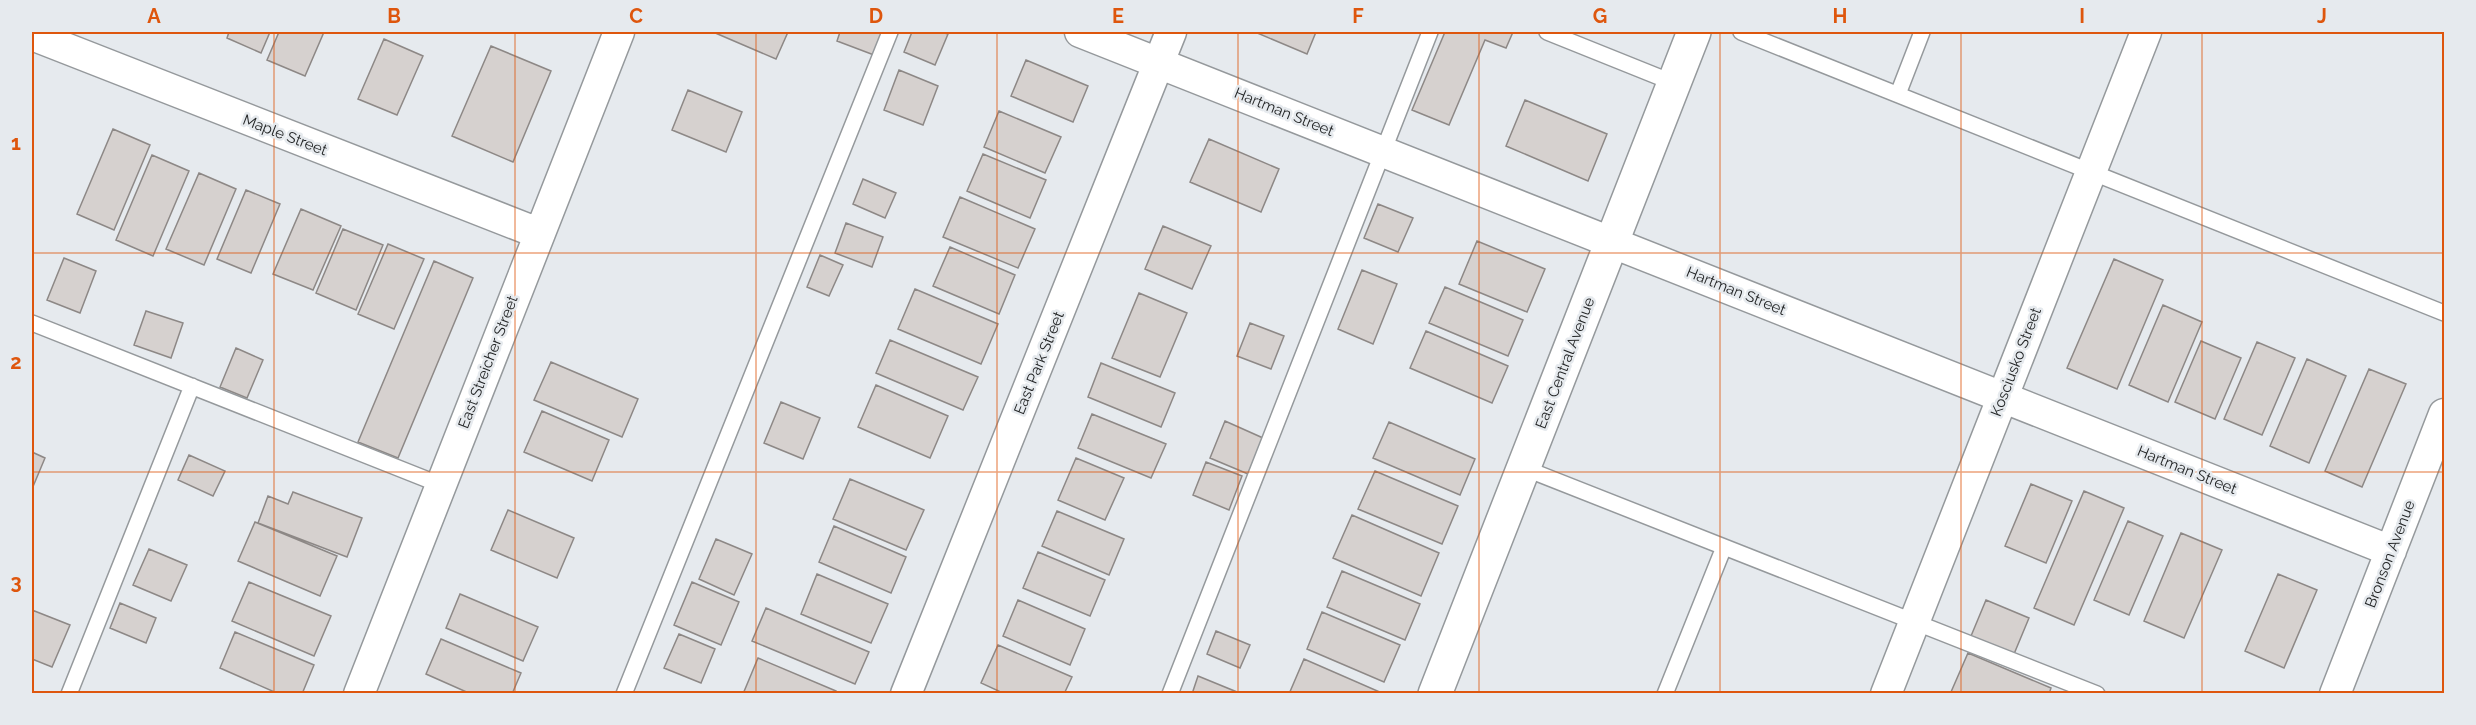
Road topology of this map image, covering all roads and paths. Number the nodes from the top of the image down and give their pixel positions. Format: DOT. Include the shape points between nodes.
graph roads {
  1 [pos="619,32"];
  2 [pos="890,32"];
  3 [pos="1080,32"];
  4 [pos="1171,32"];
  5 [pos="1430,32"];
  6 [pos="1547,32"];
  7 [pos="1694,32"];
  8 [pos="1741,32"];
  9 [pos="1922,32"];
  10 [pos="2146,32"];
  11 [pos="35,38"];
  12 [pos="1159,62"];
  13 [pos="1674,83"];
  14 [pos="1898,94"];
  15 [pos="1383,151"];
  16 [pos="2091,172"];
  17 [pos="538,233"];
  18 [pos="1612,242"];
  19 [pos="2445,313"];
  20 [pos="32,323"];
  21 [pos="192,386"];
  22 [pos="2003,397"];
  23 [pos="2445,414"];
  24 [pos="1524,468"];
  25 [pos="441,485"];
  26 [pos="1724,547"];
  27 [pos="2391,551"];
  28 [pos="1915,622"];
  29 [pos="69,693"];
  30 [pos="359,693"];
  31 [pos="624,693"];
  32 [pos="906,693"];
  33 [pos="1170,693"];
  34 [pos="1435,693"];
  35 [pos="1665,693"];
  36 [pos="1886,693"];
  37 [pos="2097,693"];
  38 [pos="2335,693"];
  1 -- 17 [label="street, East Streicher Street"];
  2 -- 31 [label="lane"];
  3 -- 12 [label="street, Hartman Street"];
  4 -- 12 [label="street, East Park Street"];
  5 -- 15 [label="lane"];
  6 -- 13 [label="lane"];
  7 -- 13 [label="street, East Central Avenue"];
  8 -- 14 [label="lane"];
  9 -- 14 [label="lane"];
  10 -- 16 [label="street, Kosciusko Street"];
  11 -- 17 [label="street, Maple Street"];
  12 -- 15 [label="street, Hartman Street"];
  12 -- 32 [label="street, East Park Street"];
  13 -- 18 [label="street, East Central Avenue"];
  14 -- 16 [label="lane"];
  15 -- 18 [label="street, Hartman Street"];
  15 -- 33 [label="lane"];
  16 -- 19 [label="lane"];
  16 -- 22 [label="street, Kosciusko Street"];
  17 -- 25 [label="street, East Streicher Street"];
  18 -- 22 [label="street, Hartman Street"];
  18 -- 24 [label="street, East Central Avenue"];
  20 -- 21 [label="lane"];
  21 -- 25 [label="lane"];
  21 -- 29 [label="lane"];
  22 -- 27 [label="street, Hartman Street"];
  22 -- 28 [label="street, Kosciusko Street"];
  23 -- 27 [label="street, Bronson Avenue"];
  24 -- 26 [label="lane"];
  24 -- 34 [label="street, East Central Avenue"];
  25 -- 30 [label="street, East Streicher Street"];
  26 -- 28 [label="lane"];
  26 -- 35 [label="lane"];
  27 -- 38 [label="street, Bronson Avenue"];
  28 -- 36 [label="street, Kosciusko Street"];
  28 -- 37 [label="lane"];
}
